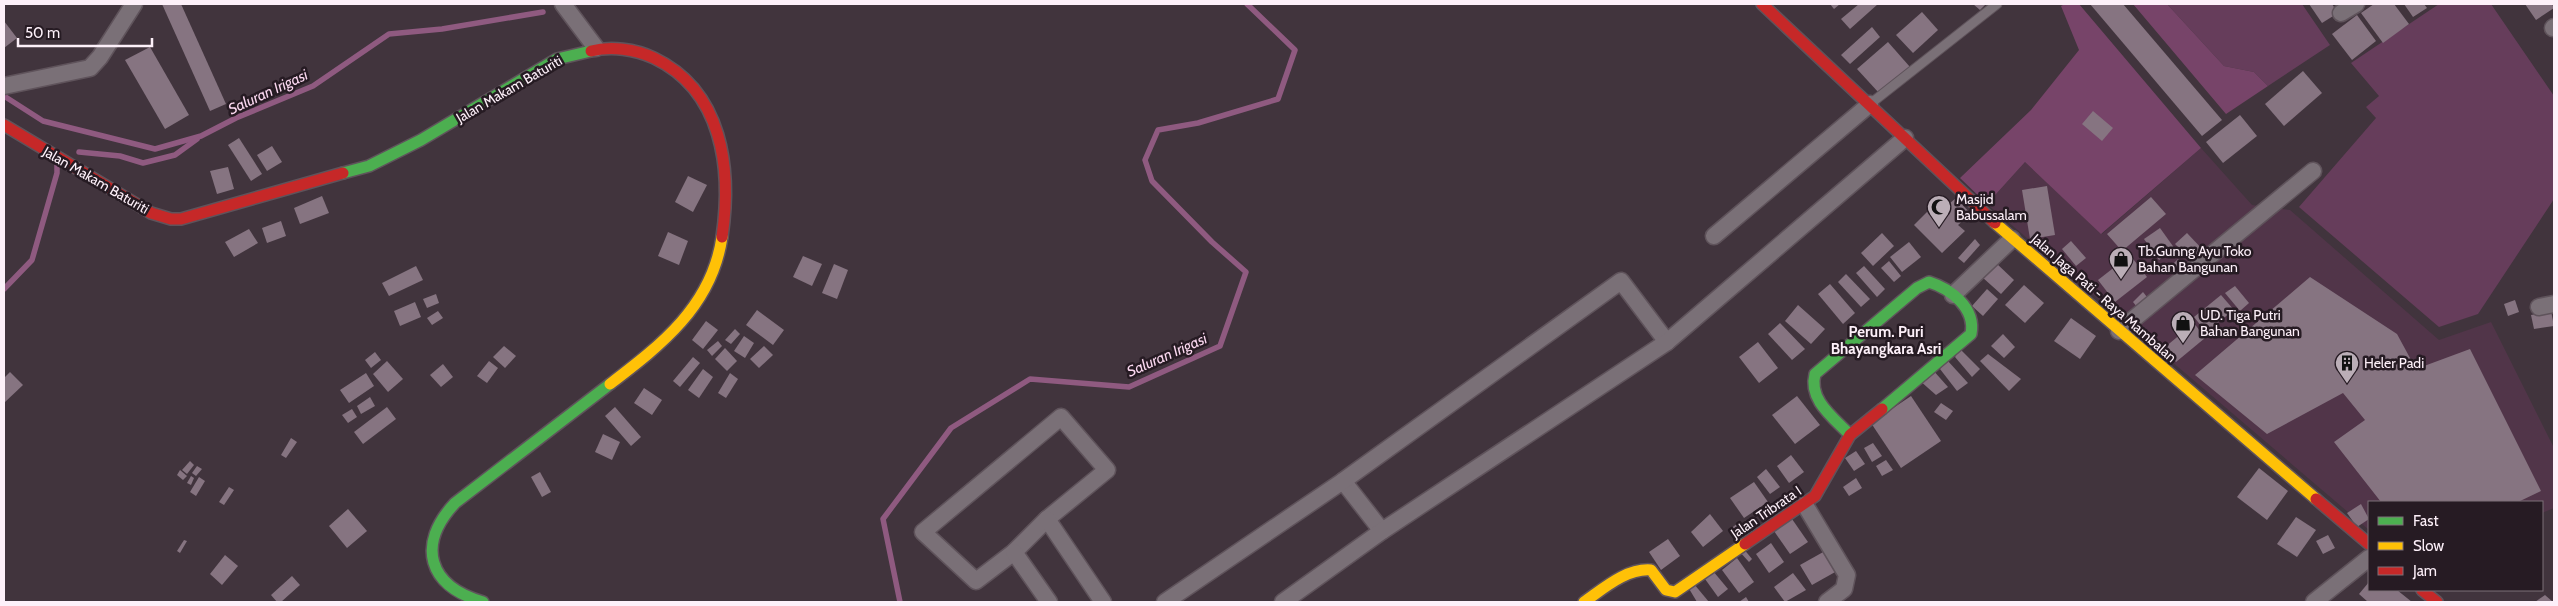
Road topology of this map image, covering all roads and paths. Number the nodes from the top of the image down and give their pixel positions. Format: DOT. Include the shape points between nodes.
graph roads {
  1 [pos="134,4"];
  2 [pos="563,4"];
  3 [pos="1762,4"];
  4 [pos="1997,4"];
  5 [pos="2356,4"];
  6 [pos="2341,13"];
  7 [pos="596,48"];
  8 [pos="4,86"];
  9 [pos="1870,104"];
  10 [pos="4,125"];
  11 [pos="1905,138"];
  12 [pos="2313,171"];
  13 [pos="1714,236"];
  14 [pos="2012,239"];
  15 [pos="1953,295"];
  16 [pos="2119,331"];
  17 [pos="1667,342"];
  18 [pos="1850,435"];
  19 [pos="1343,481"];
  20 [pos="1804,505"];
  21 [pos="1047,519"];
  22 [pos="1382,531"];
  23 [pos="2368,543"];
  24 [pos="1014,552"];
  25 [pos="2368,559"];
  26 [pos="2423,591"];
  27 [pos="483,602"];
  28 [pos="1049,602"];
  29 [pos="1103,602"];
  30 [pos="1165,602"];
  31 [pos="1283,602"];
  32 [pos="1584,602"];
  33 [pos="1827,602"];
  34 [pos="2314,602"];
  35 [pos="2437,602"];
  1 -- 8 [label="street" via="90,68"];
  2 -- 7 [label="street"];
  3 -- 9 [label="street, Jalan Jaga Pati - Raya Mambalan"];
  4 -- 9 [label="lane"];
  5 -- 6 [label="street"];
  7 -- 10 [label="street, Jalan Makam Baturiti" via="557,59 421,140 368,166 180,219 151,213"];
  7 -- 27 [label="street, Jalan Makam Baturiti" via="631,50 659,60 684,76 704,99 717,126 726,165 728,205 724,231 716,264 698,300 674,332 441,516 432,541 436,569 452,590 468,599"];
  9 -- 11 [label="street, Jalan Jaga Pati - Raya Mambalan"];
  9 -- 13 [label="street"];
  11 -- 14 [label="street, Jalan Jaga Pati - Raya Mambalan"];
  11 -- 17 [label="street"];
  12 -- 16 [label="street"];
  14 -- 15 [label="street"];
  14 -- 16 [label="street, Jalan Jaga Pati - Raya Mambalan"];
  15 -- 18 [label="street, Jalan Tribrata I" via="1972,319 1969,337"];
  15 -- 18 [label="street" via="1933,283 1923,284 1817,370 1812,385 1815,396"];
  16 -- 23 [label="street, Jalan Jaga Pati - Raya Mambalan"];
  17 -- 19 [label="street" via="1621,281"];
  17 -- 22 [label="street"];
  18 -- 20 [label="street, Jalan Tribrata I" via="1815,496"];
  19 -- 22 [label="street"];
  19 -- 30 [label="street"];
  20 -- 32 [label="street, Jalan Tribrata I" via="1675,592 1666,590 1651,570 1638,570"];
  20 -- 33 [label="street" via="1847,575 1844,589"];
  21 -- 24 [label="street"];
  21 -- 24 [label="street" via="1107,470 1061,417 923,532 976,581"];
  21 -- 29 [label="street"];
  22 -- 31 [label="street"];
  24 -- 28 [label="street"];
  25 -- 34 [label="street"];
  26 -- 35 [label="street"];
}
